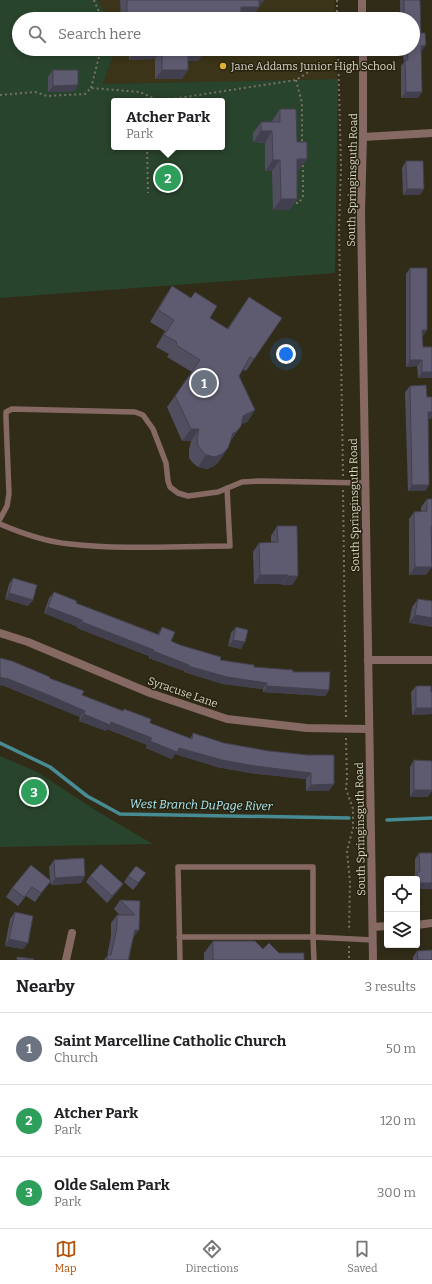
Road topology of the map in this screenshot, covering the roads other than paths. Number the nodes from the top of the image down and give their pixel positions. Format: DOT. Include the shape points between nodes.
graph roads {
  1 [pos="362,0"];
  2 [pos="362,12"];
  3 [pos="363,56"];
  4 [pos="432,133"];
  5 [pos="363,137"];
  6 [pos="365,483"];
  7 [pos="227,488"];
  8 [pos="0,519"];
  9 [pos="0,524"];
  10 [pos="0,632"];
  11 [pos="368,660"];
  12 [pos="432,660"];
  13 [pos="369,729"];
  14 [pos="432,923"];
  15 [pos="420,924"];
  16 [pos="384,926"];
  17 [pos="373,927"];
  18 [pos="72,933"];
  19 [pos="179,937"];
  20 [pos="313,937"];
  21 [pos="373,940"];
  22 [pos="66,960"];
  23 [pos="180,960"];
  24 [pos="314,960"];
  25 [pos="373,960"];
  1 -- 2 [label="street"];
  3 -- 5 [label="street, South Springinsguth Road"];
  4 -- 5 [label="street"];
  5 -- 6 [label="street, South Springinsguth Road" via="361,212"];
  6 -- 7 [label="lane" via="261,481 242,482"];
  6 -- 11 [label="street, South Springinsguth Road"];
  7 -- 8 [label="lane" via="218,492 188,496 178,493 170,486 166,463 153,429 143,414 12,409 6,412 9,494 7,506"];
  7 -- 9 [label="lane" via="230,546 69,544 19,533"];
  10 -- 13 [label="street, Syracuse Lane" via="150,693 227,719 282,727"];
  11 -- 12 [label="street"];
  11 -- 13 [label="street, South Springinsguth Road"];
  13 -- 17 [label="street, South Springinsguth Road"];
  14 -- 15 [label="street"];
  16 -- 17 [label="street"];
  17 -- 21 [label="street, South Springinsguth Road"];
  18 -- 22 [label="street"];
  19 -- 20 [label="lane"];
  19 -- 20 [label="lane" via="178,867 313,867"];
  19 -- 23 [label="lane"];
  20 -- 21 [label="lane"];
  20 -- 24 [label="lane"];
  21 -- 25 [label="street, South Springinsguth Road"];
}
